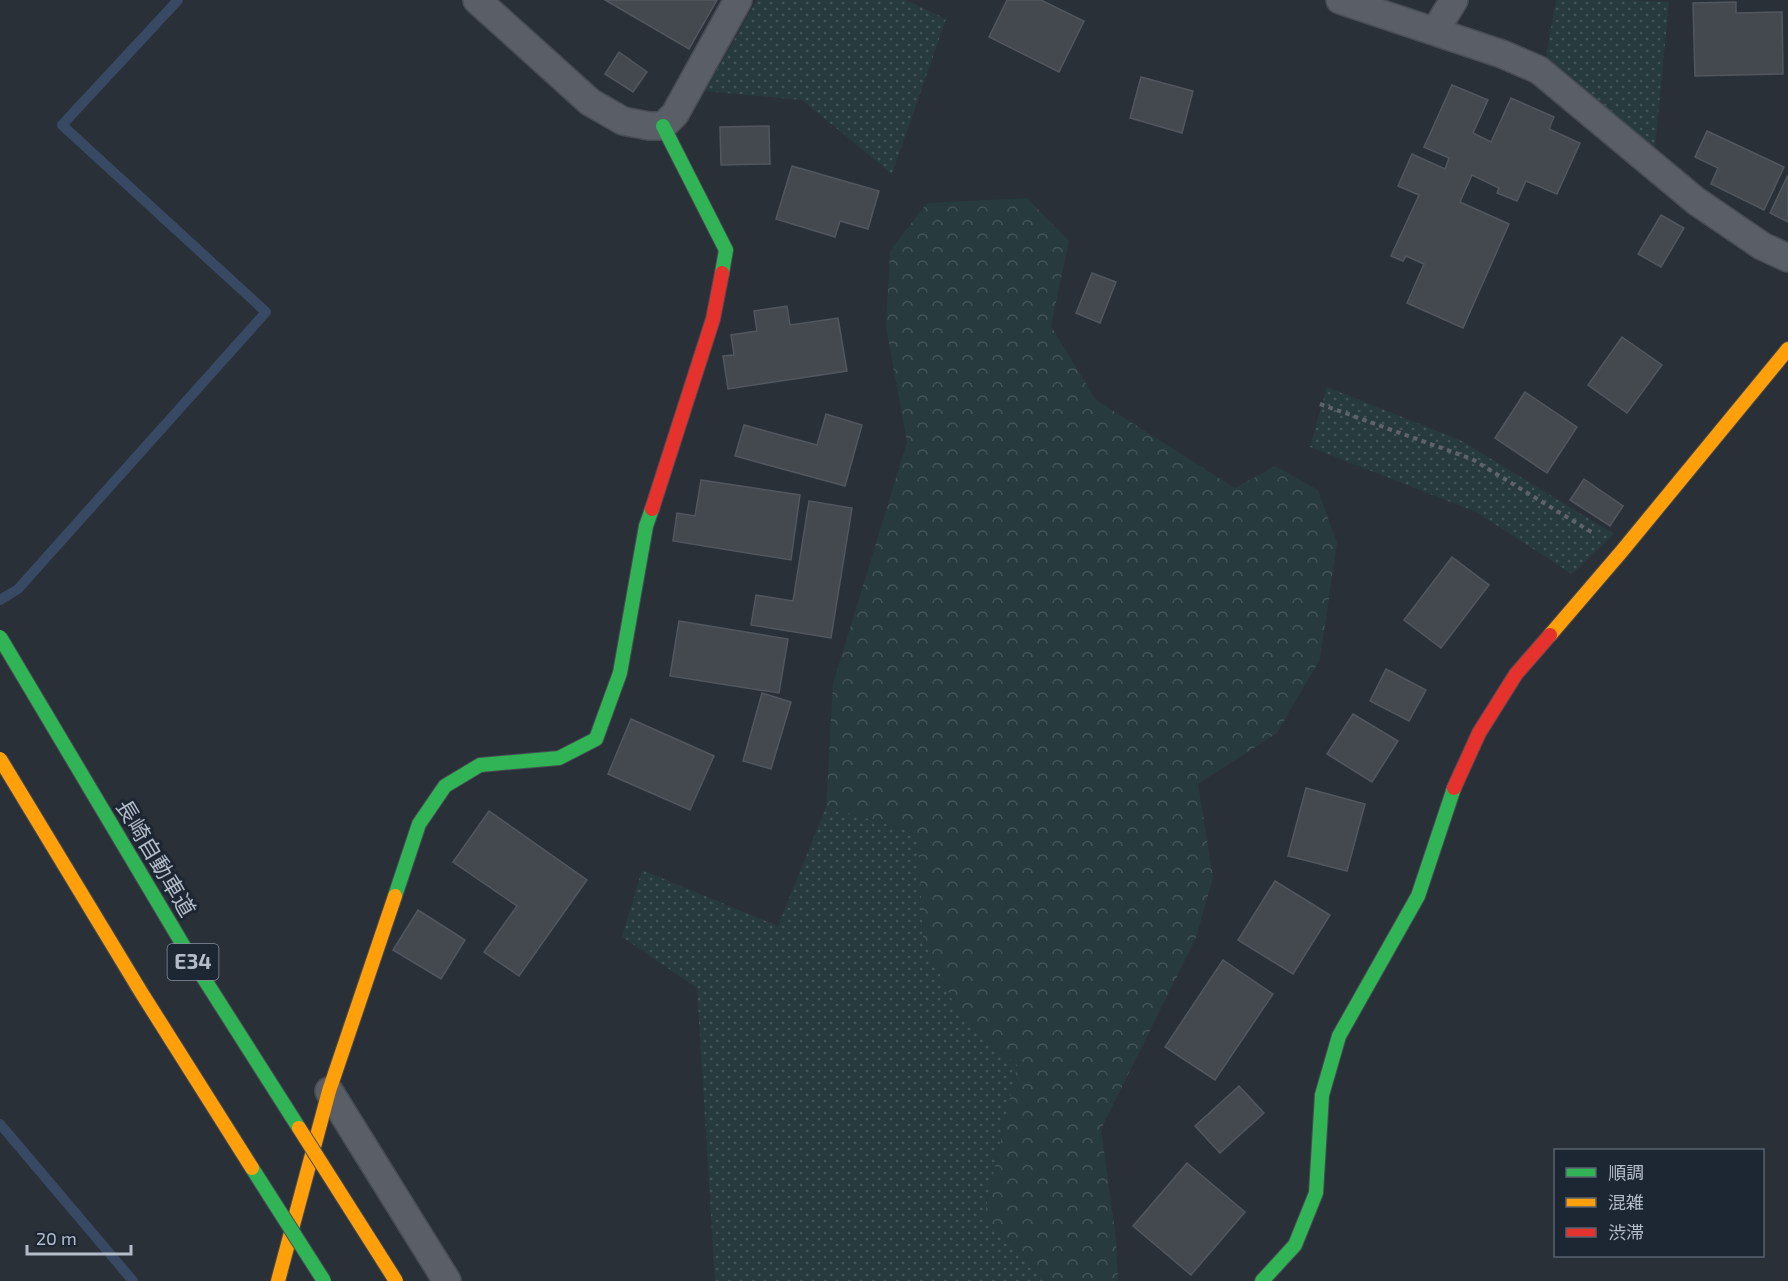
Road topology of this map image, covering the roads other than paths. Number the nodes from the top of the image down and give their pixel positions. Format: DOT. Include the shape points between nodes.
graph roads {
  1 [pos="477,0"];
  2 [pos="738,0"];
  3 [pos="1340,0"];
  4 [pos="1454,0"];
  5 [pos="1435,31"];
  6 [pos="663,126"];
  7 [pos="1788,258"];
  8 [pos="1788,349"];
  9 [pos="0,637"];
  10 [pos="0,759"];
  11 [pos="329,1091"];
  12 [pos="278,1281"];
  13 [pos="324,1281"];
  14 [pos="396,1281"];
  15 [pos="447,1281"];
  16 [pos="1262,1281"];
  1 -- 6 [label="street" via="590,102 623,120"];
  2 -- 6 [label="street" via="675,114"];
  3 -- 5 [label="street"];
  4 -- 5 [label="street"];
  5 -- 7 [label="street" via="1539,70 1696,201 1762,246"];
  6 -- 11 [label="main road" via="726,250 713,319 646,526 620,673 596,739 559,758 480,765 446,786 419,824"];
  8 -- 16 [label="main road" via="1516,674 1479,733 1451,795 1418,896 1339,1036 1322,1095 1316,1193 1295,1245"];
  9 -- 14 [label="main road, 長崎自動車道 / E34, bridge" via="189,956"];
  10 -- 13 [label="main road, E34, bridge" via="141,992"];
  11 -- 12 [label="main road"];
  11 -- 15 [label="street"];
}
